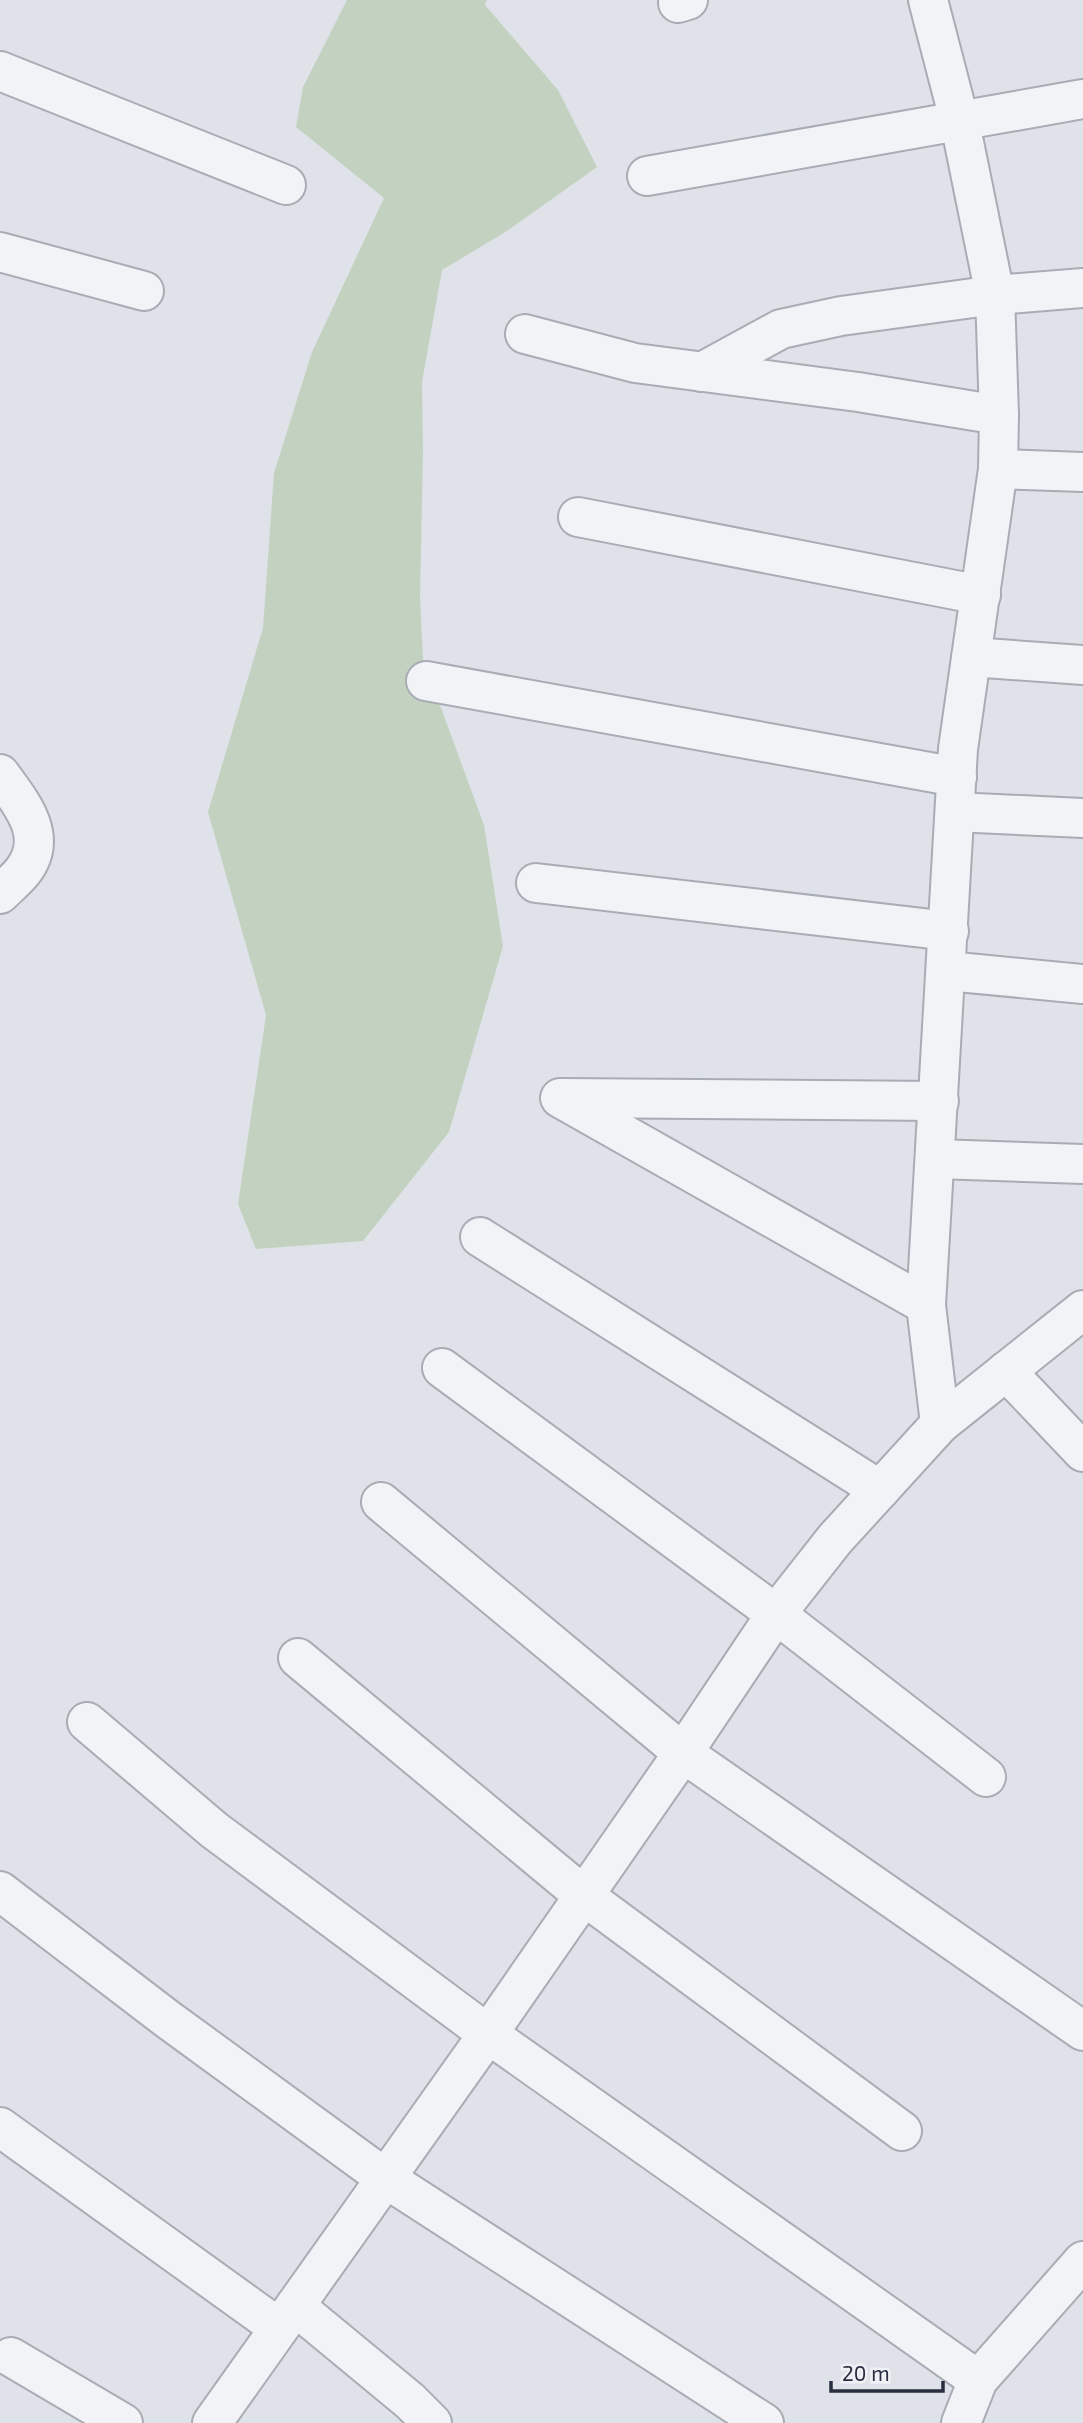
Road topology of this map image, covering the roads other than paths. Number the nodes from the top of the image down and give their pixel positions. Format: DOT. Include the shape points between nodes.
graph roads {
  1 [pos="928,0"];
  2 [pos="0,71"];
  3 [pos="1083,99"];
  4 [pos="960,123"];
  5 [pos="647,176"];
  6 [pos="286,185"];
  7 [pos="0,252"];
  8 [pos="1083,288"];
  9 [pos="144,291"];
  10 [pos="995,295"];
  11 [pos="526,334"];
  12 [pos="702,372"];
  13 [pos="999,415"];
  14 [pos="998,469"];
  15 [pos="1083,471"];
  16 [pos="578,517"];
  17 [pos="981,595"];
  18 [pos="971,657"];
  19 [pos="1083,665"];
  20 [pos="426,681"];
  21 [pos="0,774"];
  22 [pos="956,794"];
  23 [pos="1083,818"];
  24 [pos="536,883"];
  25 [pos="0,894"];
  26 [pos="949,931"];
  27 [pos="947,971"];
  28 [pos="1083,984"];
  29 [pos="939,1101"];
  30 [pos="936,1159"];
  31 [pos="1083,1164"];
  32 [pos="481,1237"];
  33 [pos="926,1305"];
  34 [pos="1083,1310"];
  35 [pos="442,1368"];
  36 [pos="1006,1371"];
  37 [pos="940,1424"];
  38 [pos="1083,1452"];
  39 [pos="880,1490"];
  40 [pos="381,1502"];
  41 [pos="776,1614"];
  42 [pos="298,1658"];
  43 [pos="87,1722"];
  44 [pos="683,1753"];
  45 [pos="986,1777"];
  46 [pos="0,1891"];
  47 [pos="583,1895"];
  48 [pos="1083,2031"];
  49 [pos="488,2034"];
  50 [pos="0,2127"];
  51 [pos="902,2131"];
  52 [pos="385,2178"];
  53 [pos="1083,2261"];
  54 [pos="287,2317"];
  55 [pos="11,2357"];
  56 [pos="978,2380"];
  57 [pos="123,2423"];
  58 [pos="212,2423"];
  59 [pos="432,2423"];
  60 [pos="764,2423"];
  61 [pos="961,2423"];
  1 -- 4 [label="street"];
  2 -- 6 [label="street"];
  3 -- 4 [label="street"];
  4 -- 5 [label="street"];
  4 -- 10 [label="street"];
  7 -- 9 [label="street"];
  8 -- 10 [label="street"];
  10 -- 12 [label="street" via="781,329"];
  10 -- 13 [label="street"];
  11 -- 12 [label="street" via="635,363"];
  12 -- 13 [label="street"];
  13 -- 14 [label="street"];
  14 -- 15 [label="street"];
  14 -- 17 [label="street"];
  16 -- 17 [label="street"];
  17 -- 18 [label="street"];
  18 -- 19 [label="street"];
  18 -- 22 [label="street"];
  20 -- 22 [label="street"];
  21 -- 25 [label="street" via="33,825 34,851 24,870"];
  22 -- 23 [label="street"];
  22 -- 26 [label="street"];
  24 -- 26 [label="street"];
  26 -- 27 [label="street"];
  27 -- 28 [label="street"];
  27 -- 29 [label="street"];
  29 -- 30 [label="street"];
  29 -- 33 [label="street" via="560,1098"];
  30 -- 31 [label="street"];
  30 -- 33 [label="street"];
  32 -- 39 [label="street"];
  33 -- 37 [label="street"];
  34 -- 36 [label="street"];
  35 -- 41 [label="street"];
  36 -- 37 [label="street"];
  36 -- 38 [label="street"];
  37 -- 39 [label="street"];
  39 -- 41 [label="street"];
  40 -- 44 [label="street"];
  41 -- 44 [label="street"];
  41 -- 45 [label="street"];
  42 -- 47 [label="street"];
  43 -- 49 [label="street" via="214,1830"];
  44 -- 47 [label="street"];
  44 -- 48 [label="street"];
  46 -- 52 [label="street"];
  47 -- 49 [label="street"];
  47 -- 51 [label="street"];
  49 -- 52 [label="street"];
  49 -- 56 [label="street"];
  50 -- 54 [label="street"];
  52 -- 54 [label="street"];
  52 -- 60 [label="street"];
  53 -- 56 [label="street"];
  54 -- 58 [label="street"];
  54 -- 59 [label="street" via="410,2401"];
  55 -- 57 [label="street"];
  56 -- 61 [label="street"];
}
